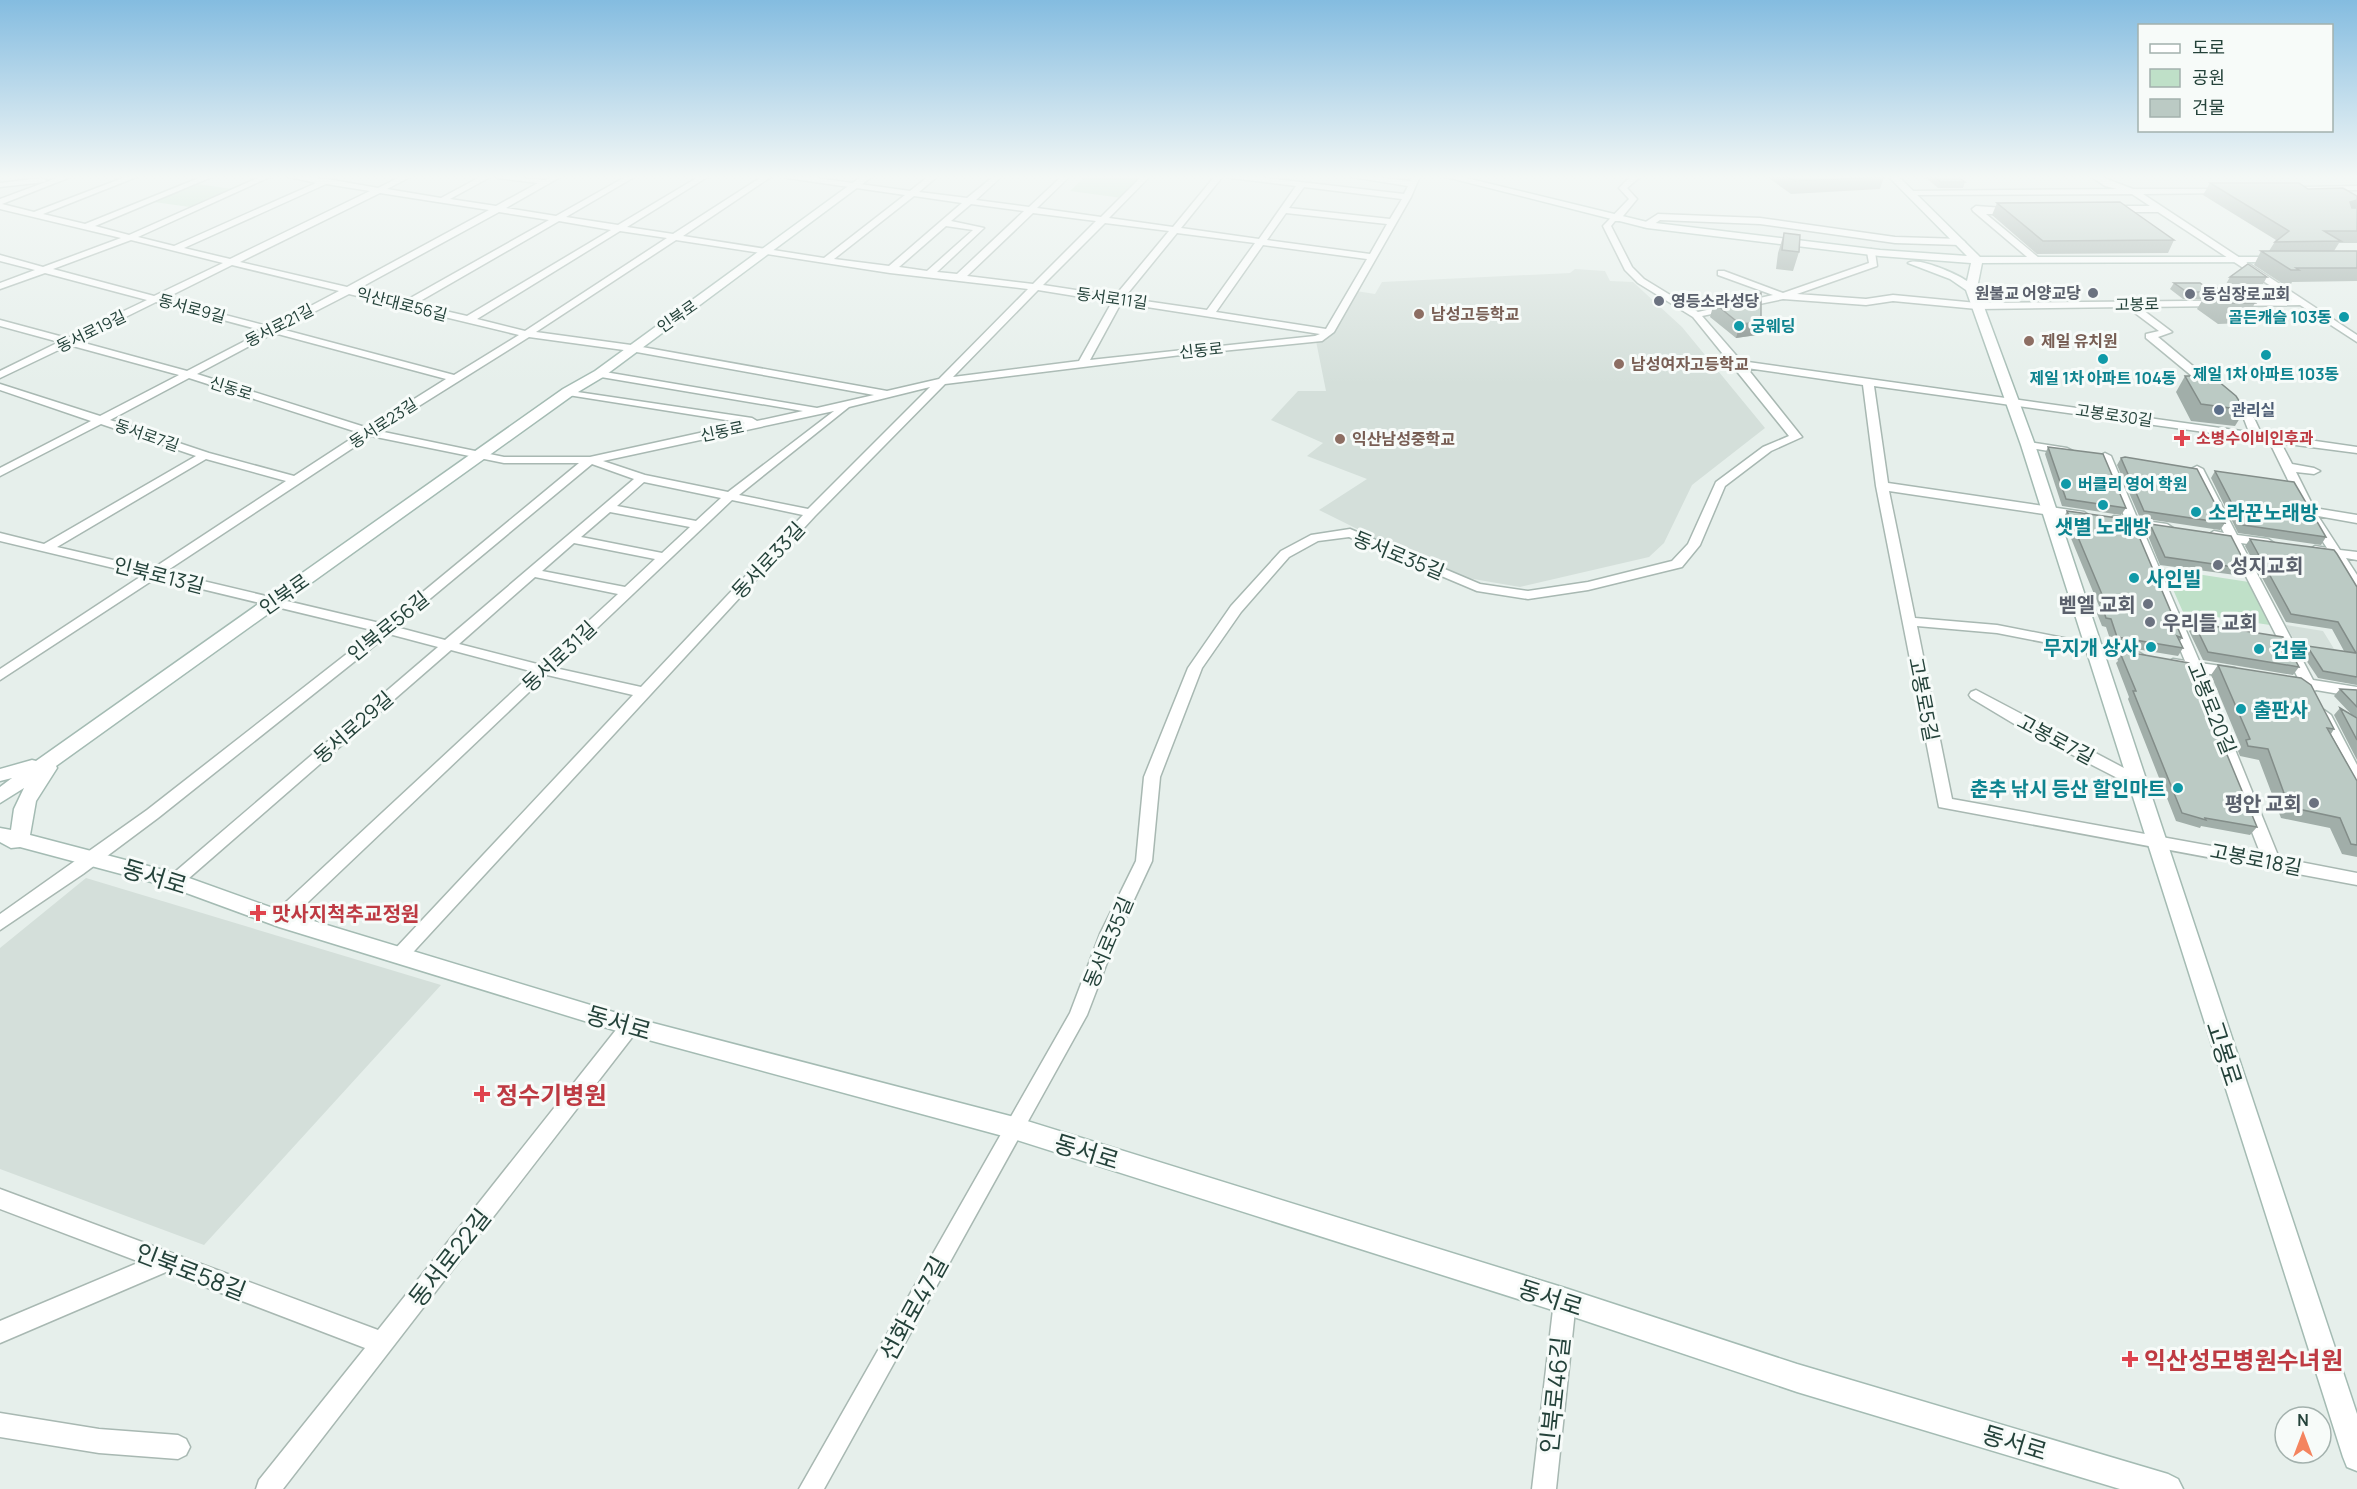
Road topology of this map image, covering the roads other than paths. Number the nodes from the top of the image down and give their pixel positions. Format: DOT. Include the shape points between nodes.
graph roads {
  1 [pos="109,245"];
  2 [pos="164,245"];
  3 [pos="182,245"];
  4 [pos="267,245"];
  5 [pos="430,245"];
  6 [pos="509,245"];
  7 [pos="588,245"];
  8 [pos="659,245"];
  9 [pos="737,245"];
  10 [pos="776,245"];
  11 [pos="846,245"];
  12 [pos="918,245"];
  13 [pos="961,245"];
  14 [pos="993,245"];
  15 [pos="1078,245"];
  16 [pos="1160,245"];
  17 [pos="1259,245"];
  18 [pos="1289,245"];
  19 [pos="1378,245"];
  20 [pos="1617,245"];
  21 [pos="1814,245"];
  22 [pos="1964,245"];
  23 [pos="1973,245"];
  24 [pos="2015,245"];
  25 [pos="2215,245"];
  26 [pos="176,248"];
  27 [pos="769,251"];
  28 [pos="1875,253"];
  29 [pos="1372,256"];
  30 [pos="0,258"];
  31 [pos="2235,259"];
  32 [pos="2290,259"];
  33 [pos="1977,260"];
  34 [pos="2030,260"];
  35 [pos="826,261"];
  36 [pos="232,262"];
  37 [pos="45,270"];
  38 [pos="890,270"];
  39 [pos="1721,273"];
  40 [pos="928,275"];
  41 [pos="958,279"];
  42 [pos="0,286"];
  43 [pos="1036,287"];
  44 [pos="1971,288"];
  45 [pos="347,291"];
  46 [pos="1783,296"];
  47 [pos="157,299"];
  48 [pos="1118,299"];
  49 [pos="2298,303"];
  50 [pos="2128,304"];
  51 [pos="404,306"];
  52 [pos="1977,306"];
  53 [pos="1211,312"];
  54 [pos="1696,315"];
  55 [pos="468,320"];
  56 [pos="0,323"];
  57 [pos="271,329"];
  58 [pos="1329,332"];
  59 [pos="527,334"];
  60 [pos="2357,339"];
  61 [pos="68,342"];
  62 [pos="631,348"];
  63 [pos="1738,364"];
  64 [pos="1082,365"];
  65 [pos="186,374"];
  66 [pos="599,374"];
  67 [pos="0,375"];
  68 [pos="453,378"];
  69 [pos="942,381"];
  70 [pos="1868,383"];
  71 [pos="0,387"];
  72 [pos="568,392"];
  73 [pos="889,395"];
  74 [pos="2013,400"];
  75 [pos="849,404"];
  76 [pos="822,410"];
  77 [pos="101,419"];
  78 [pos="761,423"];
  79 [pos="369,432"];
  80 [pos="2251,435"];
  81 [pos="2273,437"];
  82 [pos="2028,445"];
  83 [pos="2357,450"];
  84 [pos="205,455"];
  85 [pos="479,456"];
  86 [pos="590,460"];
  87 [pos="2288,467"];
  88 [pos="2197,470"];
  89 [pos="2314,471"];
  90 [pos="0,473"];
  91 [pos="642,478"];
  92 [pos="295,480"];
  93 [pos="2277,481"];
  94 [pos="2296,484"];
  95 [pos="1882,486"];
  96 [pos="730,496"];
  97 [pos="608,508"];
  98 [pos="2309,511"];
  99 [pos="2049,512"];
  100 [pos="811,513"];
  101 [pos="2357,519"];
  102 [pos="2134,523"];
  103 [pos="699,525"];
  104 [pos="2178,530"];
  105 [pos="2200,533"];
  106 [pos="0,537"];
  107 [pos="2234,538"];
  108 [pos="571,539"];
  109 [pos="2279,545"];
  110 [pos="46,548"];
  111 [pos="2302,548"];
  112 [pos="2336,553"];
  113 [pos="2357,556"];
  114 [pos="665,557"];
  115 [pos="155,573"];
  116 [pos="532,573"];
  117 [pos="2357,585"];
  118 [pos="628,592"];
  119 [pos="271,604"];
  120 [pos="1910,622"];
  121 [pos="386,629"];
  122 [pos="448,646"];
  123 [pos="2092,649"];
  124 [pos="0,659"];
  125 [pos="17,664"];
  126 [pos="2195,667"];
  127 [pos="543,670"];
  128 [pos="0,675"];
  129 [pos="2252,675"];
  130 [pos="2274,678"];
  131 [pos="2307,684"];
  132 [pos="2357,692"];
  133 [pos="646,693"];
  134 [pos="1976,695"];
  135 [pos="58,754"];
  136 [pos="0,775"];
  137 [pos="2357,780"];
  138 [pos="2136,781"];
  139 [pos="0,796"];
  140 [pos="7,839"];
  141 [pos="2156,839"];
  142 [pos="96,858"];
  143 [pos="2272,862"];
  144 [pos="2357,879"];
  145 [pos="175,881"];
  146 [pos="279,919"];
  147 [pos="0,923"];
  148 [pos="399,956"];
  149 [pos="630,1026"];
  150 [pos="1014,1128"];
  151 [pos="0,1199"];
  152 [pos="165,1262"];
  153 [pos="1564,1301"];
  154 [pos="0,1332"];
  155 [pos="382,1343"];
  156 [pos="0,1425"];
  157 [pos="178,1447"];
  158 [pos="2357,1457"];
  159 [pos="268,1489"];
  160 [pos="811,1489"];
  161 [pos="1544,1489"];
  162 [pos="2169,1489"];
  1 -- 37 [label="street"];
  2 -- 26 [label="street, 익산대로56길"];
  3 -- 26 [label="street"];
  4 -- 36 [label="street, 동서로19길"];
  5 -- 45 [label="street, 동서로21길"];
  6 -- 51 [label="street"];
  7 -- 55 [label="street"];
  8 -- 59 [label="street, 동서로23길"];
  9 -- 27 [label="street, 동서로11길"];
  10 -- 27 [label="street, 인북로"];
  11 -- 35 [label="street"];
  12 -- 38 [label="street"];
  13 -- 40 [label="street"];
  14 -- 41 [label="street"];
  15 -- 43 [label="street, 동서로33길"];
  16 -- 48 [label="street"];
  17 -- 53 [label="street"];
  18 -- 29 [label="street"];
  19 -- 29 [label="street"];
  20 -- 54 [label="street, 동서로35길" via="1628,268 1641,281"];
  21 -- 28 [label="street"];
  22 -- 33 [label="street"];
  23 -- 34 [label="street" via="1996,255"];
  24 -- 34 [label="street"];
  25 -- 31 [label="street"];
  26 -- 36 [label="street, 익산대로56길"];
  27 -- 35 [label="street, 동서로11길"];
  27 -- 62 [label="street, 인북로"];
  28 -- 33 [label="street"];
  28 -- 44 [label="street" via="1954,277"];
  28 -- 46 [label="street" via="1874,264"];
  29 -- 58 [label="street"];
  30 -- 37 [label="street, 동서로9길"];
  31 -- 32 [label="street"];
  31 -- 34 [label="street"];
  31 -- 49 [label="street"];
  33 -- 34 [label="street"];
  33 -- 44 [label="street"];
  35 -- 38 [label="street, 동서로11길"];
  36 -- 45 [label="street, 익산대로56길"];
  36 -- 47 [label="street, 동서로19길"];
  37 -- 42 [label="street"];
  37 -- 47 [label="street, 동서로9길"];
  38 -- 40 [label="street, 동서로11길"];
  39 -- 46 [label="street"];
  40 -- 41 [label="street, 동서로11길"];
  41 -- 43 [label="street, 동서로11길"];
  43 -- 48 [label="street, 동서로11길"];
  43 -- 69 [label="street, 동서로33길"];
  44 -- 52 [label="street, 고봉로"];
  45 -- 51 [label="street, 익산대로56길"];
  45 -- 57 [label="street, 동서로21길"];
  46 -- 52 [label="street" via="1866,302 1893,298"];
  46 -- 54 [label="street"];
  47 -- 57 [label="street, 동서로9길"];
  47 -- 61 [label="street, 동서로19길"];
  48 -- 53 [label="street, 동서로11길"];
  48 -- 64 [label="street"];
  49 -- 50 [label="street, 고봉로"];
  49 -- 60 [label="street"];
  50 -- 52 [label="street, 고봉로"];
  50 -- 80 [label="street" via="2167,332 2150,336 2249,418"];
  51 -- 55 [label="street, 익산대로56길"];
  52 -- 74 [label="street, 고봉로"];
  53 -- 58 [label="street, 동서로11길"];
  54 -- 63 [label="street, 동서로35길"];
  55 -- 59 [label="street, 익산대로56길"];
  56 -- 61 [label="street, 신동로"];
  57 -- 65 [label="street, 동서로21길"];
  57 -- 68 [label="street, 동서로9길"];
  58 -- 64 [label="street, 신동로" via="1318,339"];
  59 -- 62 [label="street, 익산대로56길"];
  59 -- 68 [label="street, 동서로23길"];
  61 -- 65 [label="street, 신동로"];
  61 -- 67 [label="street, 동서로19길"];
  62 -- 66 [label="street, 인북로"];
  62 -- 73 [label="street, 인북로"];
  63 -- 70 [label="street"];
  63 -- 150 [label="street, 동서로35길" via="1796,437 1767,448 1720,484 1694,545 1677,564 1588,586 1528,595 1477,587 1350,533 1315,538 1285,554 1236,609 1195,668 1152,777 1144,861 1109,934 1078,1015"];
  64 -- 69 [label="street, 신동로"];
  65 -- 77 [label="street, 동서로21길"];
  65 -- 79 [label="street, 신동로"];
  66 -- 72 [label="street, 인북로"];
  66 -- 76 [label="street"];
  68 -- 79 [label="street, 동서로23길"];
  69 -- 73 [label="street, 신동로"];
  69 -- 100 [label="street, 동서로33길"];
  70 -- 74 [label="street"];
  70 -- 95 [label="street, 고봉로5길"];
  71 -- 77 [label="street, 동서로7길"];
  72 -- 78 [label="street"];
  72 -- 85 [label="street, 인북로"];
  73 -- 75 [label="street, 신동로"];
  74 -- 80 [label="street, 고봉로30길"];
  74 -- 82 [label="street, 고봉로"];
  75 -- 76 [label="street, 신동로"];
  75 -- 96 [label="street, 동서로31길"];
  76 -- 78 [label="street, 신동로"];
  77 -- 84 [label="street, 동서로7길"];
  77 -- 90 [label="street, 동서로21길"];
  78 -- 86 [label="street, 신동로"];
  79 -- 85 [label="street, 신동로"];
  79 -- 92 [label="street, 동서로23길"];
  80 -- 81 [label="street, 고봉로30길"];
  81 -- 83 [label="street, 고봉로30길"];
  81 -- 87 [label="street"];
  82 -- 99 [label="street, 고봉로"];
  82 -- 102 [label="street, 고봉로20길" via="2100,456"];
  84 -- 92 [label="street, 동서로7길"];
  84 -- 110 [label="street"];
  85 -- 86 [label="street, 신동로" via="504,460"];
  85 -- 119 [label="street, 인북로"];
  86 -- 91 [label="street"];
  86 -- 121 [label="street, 인북로56길"];
  87 -- 89 [label="street"];
  87 -- 94 [label="street"];
  88 -- 107 [label="street"];
  91 -- 96 [label="street"];
  91 -- 97 [label="street, 동서로29길"];
  92 -- 115 [label="street, 동서로23길"];
  93 -- 94 [label="street"];
  94 -- 98 [label="street"];
  95 -- 99 [label="street"];
  95 -- 120 [label="street, 고봉로5길"];
  96 -- 100 [label="street"];
  96 -- 103 [label="street, 동서로31길"];
  97 -- 103 [label="street"];
  97 -- 108 [label="street, 동서로29길"];
  98 -- 101 [label="street"];
  98 -- 112 [label="street"];
  99 -- 102 [label="street"];
  99 -- 123 [label="street, 고봉로"];
  100 -- 133 [label="street, 동서로33길"];
  102 -- 104 [label="street"];
  102 -- 126 [label="street, 고봉로20길"];
  103 -- 114 [label="street, 동서로31길"];
  105 -- 107 [label="street"];
  106 -- 110 [label="street, 인북로13길"];
  107 -- 109 [label="street"];
  107 -- 131 [label="street"];
  108 -- 114 [label="street"];
  108 -- 116 [label="street, 동서로29길"];
  110 -- 115 [label="street, 인북로13길"];
  111 -- 112 [label="street"];
  112 -- 113 [label="street"];
  112 -- 117 [label="street"];
  114 -- 118 [label="street, 동서로31길"];
  115 -- 119 [label="street, 인북로13길"];
  115 -- 125 [label="street, 동서로23길"];
  116 -- 118 [label="street"];
  116 -- 122 [label="street, 동서로29길"];
  118 -- 127 [label="street, 동서로31길"];
  119 -- 121 [label="street, 인북로13길"];
  119 -- 135 [label="street, 인북로"];
  120 -- 123 [label="street" via="1981,628"];
  120 -- 141 [label="street, 고봉로5길" via="1945,803"];
  121 -- 122 [label="street, 인북로13길"];
  121 -- 142 [label="street, 인북로56길"];
  122 -- 127 [label="street, 인북로13길"];
  122 -- 145 [label="street, 동서로29길"];
  123 -- 126 [label="street"];
  123 -- 138 [label="street, 고봉로"];
  124 -- 125 [label="street"];
  125 -- 128 [label="street, 동서로23길"];
  126 -- 129 [label="street"];
  126 -- 143 [label="street, 고봉로20길"];
  127 -- 133 [label="street, 인북로13길"];
  127 -- 146 [label="street, 동서로31길"];
  130 -- 131 [label="street"];
  131 -- 132 [label="street"];
  131 -- 137 [label="street"];
  133 -- 148 [label="street, 동서로33길"];
  134 -- 138 [label="street, 고봉로7길"];
  135 -- 136 [label="street"];
  135 -- 139 [label="street, 인북로"];
  135 -- 140 [label="street" via="26,799"];
  138 -- 141 [label="street, 고봉로"];
  140 -- 142 [label="street, 동서로"];
  141 -- 143 [label="street, 고봉로18길"];
  141 -- 158 [label="street, 고봉로"];
  142 -- 145 [label="street, 동서로"];
  142 -- 147 [label="street, 인북로56길"];
  143 -- 144 [label="street, 고봉로18길"];
  145 -- 146 [label="street, 동서로"];
  146 -- 148 [label="street, 동서로"];
  148 -- 149 [label="street, 동서로"];
  149 -- 150 [label="street, 동서로"];
  149 -- 155 [label="street, 동서로22길"];
  150 -- 153 [label="street, 동서로"];
  150 -- 160 [label="street, 선화로47길"];
  151 -- 152 [label="street, 인북로58길"];
  152 -- 154 [label="street"];
  152 -- 155 [label="street, 인북로58길"];
  153 -- 161 [label="street, 인북로46길"];
  153 -- 162 [label="street, 동서로" via="1797,1378"];
  155 -- 159 [label="street, 동서로22길"];
  156 -- 157 [label="street" via="99,1441"];
}
